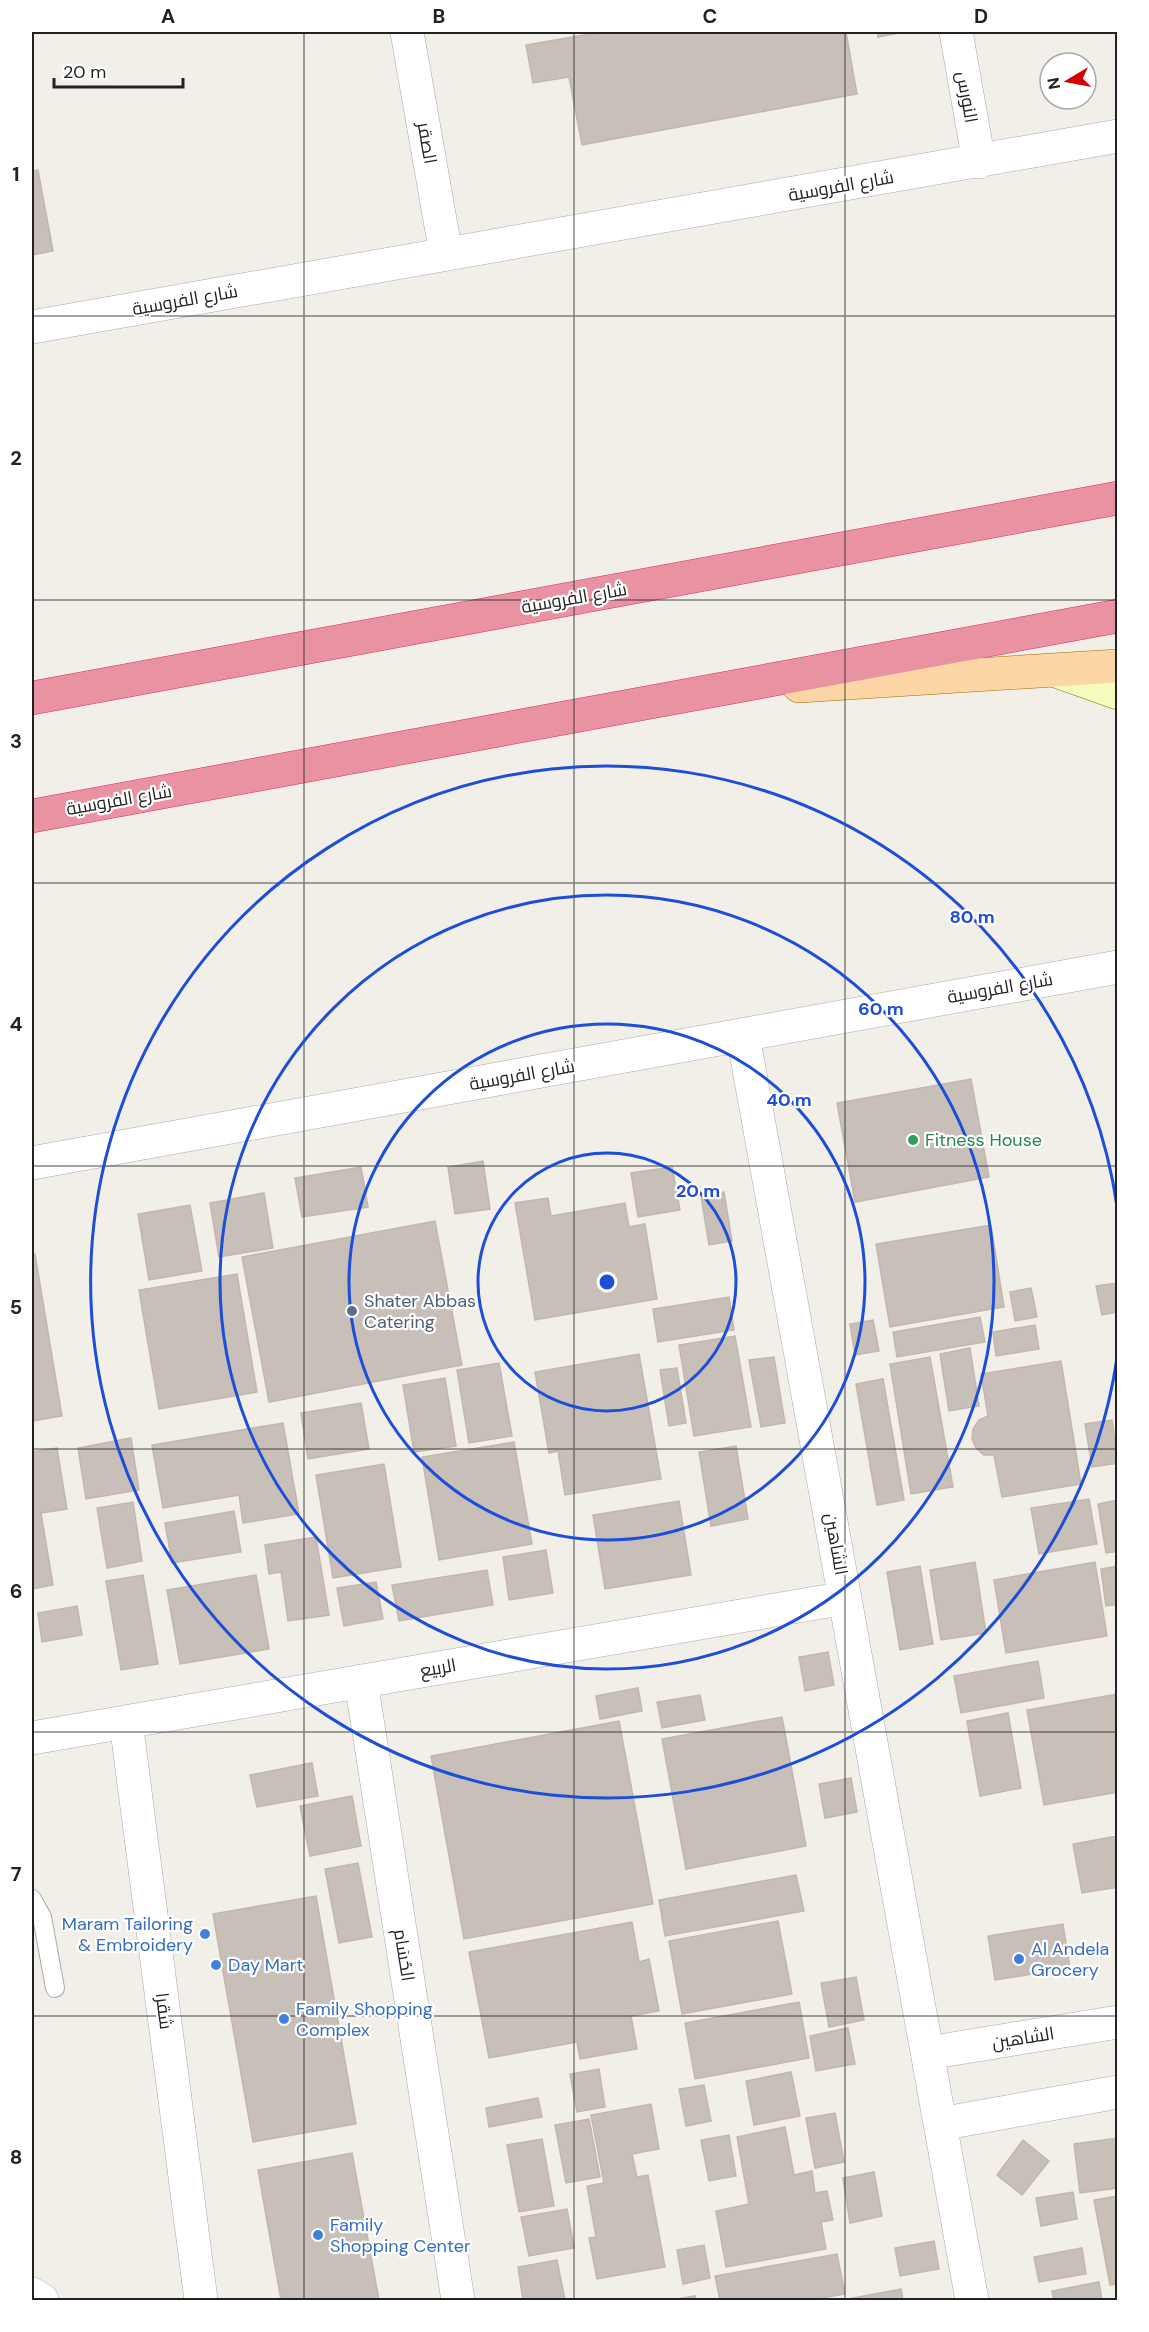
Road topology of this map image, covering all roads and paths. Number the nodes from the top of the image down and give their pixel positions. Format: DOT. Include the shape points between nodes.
graph roads {
  1 [pos="407,32"];
  2 [pos="956,32"];
  3 [pos="1118,136"];
  4 [pos="979,162"];
  5 [pos="446,254"];
  6 [pos="32,327"];
  7 [pos="1118,498"];
  8 [pos="1118,616"];
  9 [pos="1118,666"];
  10 [pos="1056,671"];
  11 [pos="702,692"];
  12 [pos="1118,693"];
  13 [pos="32,698"];
  14 [pos="32,816"];
  15 [pos="1118,966"];
  16 [pos="743,1036"];
  17 [pos="32,1163"];
  18 [pos="845,1598"];
  19 [pos="361,1681"];
  20 [pos="126,1722"];
  21 [pos="32,1738"];
  22 [pos="32,1899"];
  23 [pos="55,1988"];
  24 [pos="1118,2022"];
  25 [pos="928,2053"];
  26 [pos="1118,2092"];
  27 [pos="940,2124"];
  28 [pos="32,2294"];
  29 [pos="42,2301"];
  30 [pos="201,2301"];
  31 [pos="458,2301"];
  32 [pos="972,2301"];
  1 -- 5 [label="street, الصقر"];
  2 -- 4 [label="street, النورس"];
  3 -- 4 [label="street, شارع الفروسية"];
  4 -- 5 [label="street, شارع الفروسية"];
  5 -- 6 [label="street, شارع الفروسية"];
  7 -- 13 [label="highway, شارع الفروسية"];
  8 -- 11 [label="highway, شارع الفروسية"];
  9 -- 10 [label="main road, شارع الفروسية"];
  10 -- 11 [label="main road, شارع الفروسية"];
  10 -- 12 [label="street"];
  11 -- 14 [label="highway, شارع الفروسية"];
  15 -- 16 [label="street, شارع الفروسية"];
  16 -- 17 [label="street, شارع الفروسية"];
  16 -- 18 [label="street, الشاهين"];
  18 -- 19 [label="street, الربيع"];
  18 -- 25 [label="street, الشاهين"];
  19 -- 20 [label="street, الربيع"];
  19 -- 31 [label="street, الحُسَام"];
  20 -- 21 [label="street, الربيع"];
  20 -- 30 [label="street, شقرا"];
  22 -- 23 [label="lane" via="42,1917"];
  24 -- 25 [label="street, الشاهين"];
  25 -- 27 [label="street, الشاهين"];
  26 -- 27 [label="street"];
  27 -- 32 [label="street, الشاهين"];
  28 -- 29 [label="street"];
}
